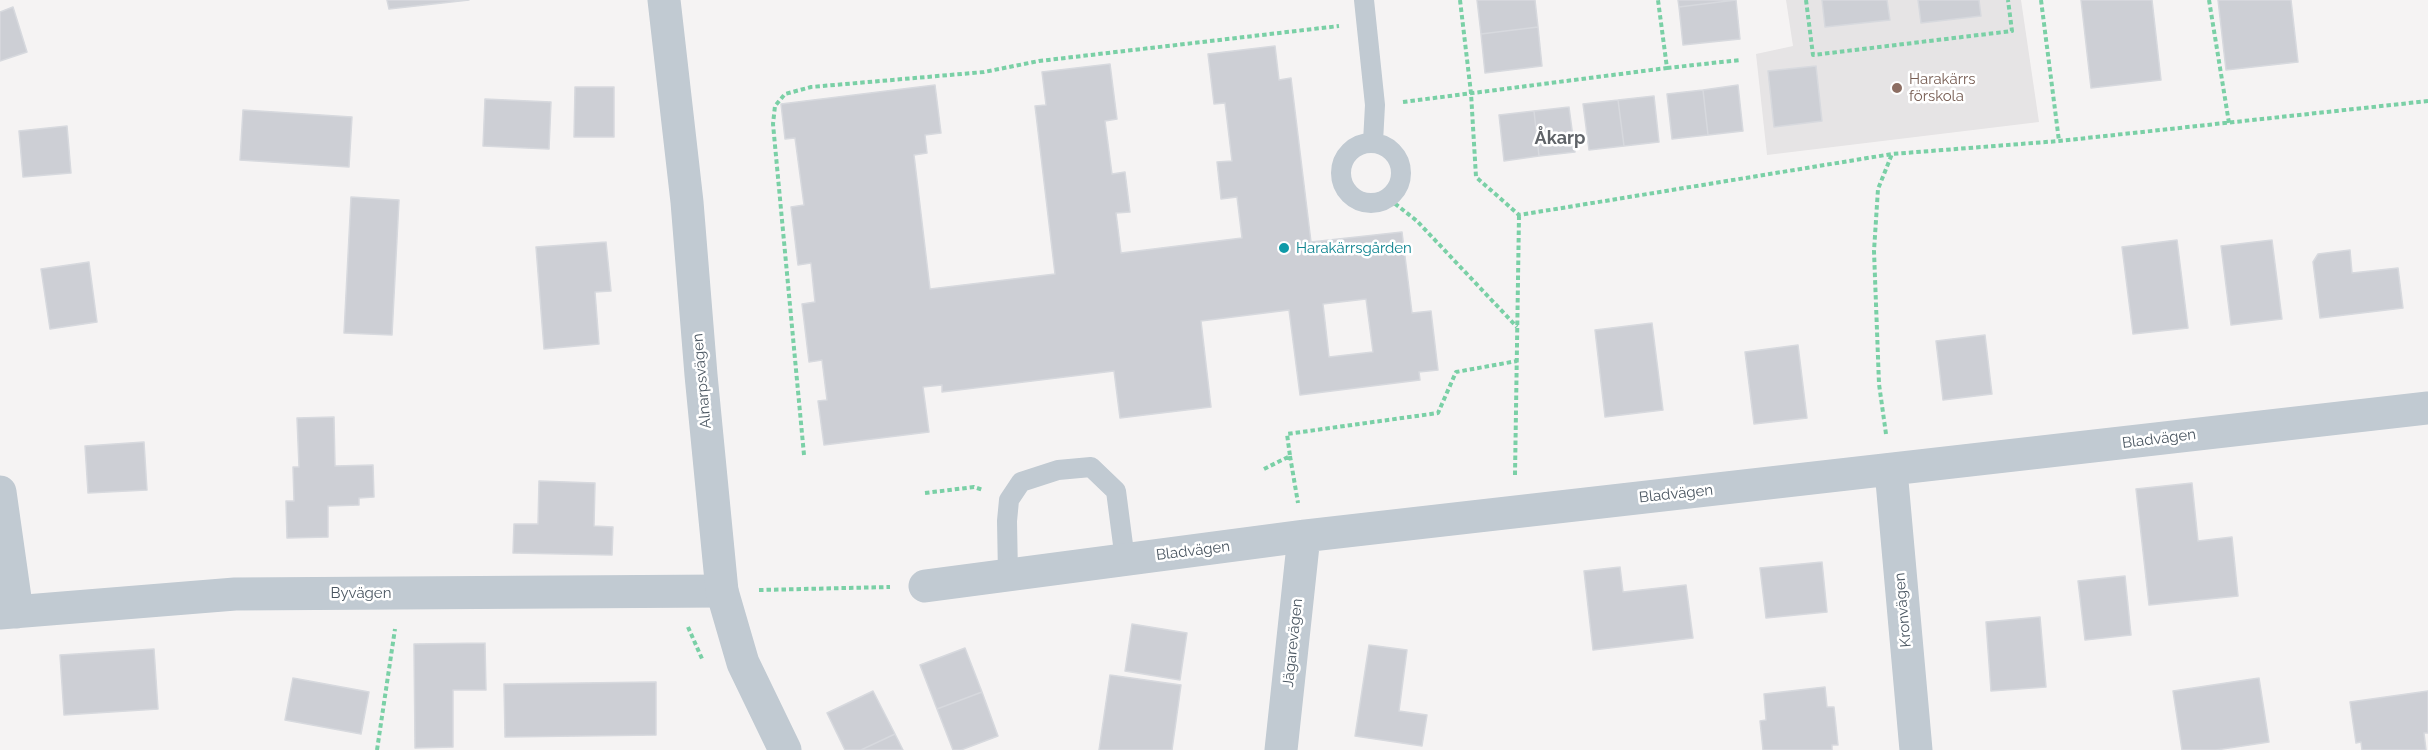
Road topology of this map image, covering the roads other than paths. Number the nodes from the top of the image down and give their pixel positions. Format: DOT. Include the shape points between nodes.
graph roads {
  1 [pos="664,0"];
  2 [pos="1364,0"];
  3 [pos="1373,142"];
  4 [pos="2428,408"];
  5 [pos="1891,470"];
  6 [pos="0,492"];
  7 [pos="1304,536"];
  8 [pos="1125,560"];
  9 [pos="1008,575"];
  10 [pos="925,586"];
  11 [pos="722,591"];
  12 [pos="9,612"];
  13 [pos="785,750"];
  14 [pos="1281,750"];
  15 [pos="1916,750"];
  1 -- 11 [label="street, Alnarpsvägen" via="687,202"];
  2 -- 3 [label="lane" via="1375,105"];
  3 -- 3 [label="lane" via="1390,149 1401,164 1400,183 1389,199 1366,205 1346,193 1339,170 1350,149"];
  4 -- 5 [label="street, Bladvägen"];
  5 -- 7 [label="street, Bladvägen"];
  5 -- 15 [label="street, Kronvägen"];
  6 -- 12 [label="street"];
  7 -- 8 [label="street, Bladvägen"];
  7 -- 14 [label="street, Jägarevägen"];
  8 -- 9 [label="street, Bladvägen"];
  8 -- 9 [label="lane" via="1116,491 1091,467 1058,470 1021,482 1009,500"];
  9 -- 10 [label="street, Bladvägen"];
  11 -- 12 [label="street, Byvägen" via="235,594"];
  11 -- 13 [label="street, Alnarpsvägen" via="743,663"];
}
